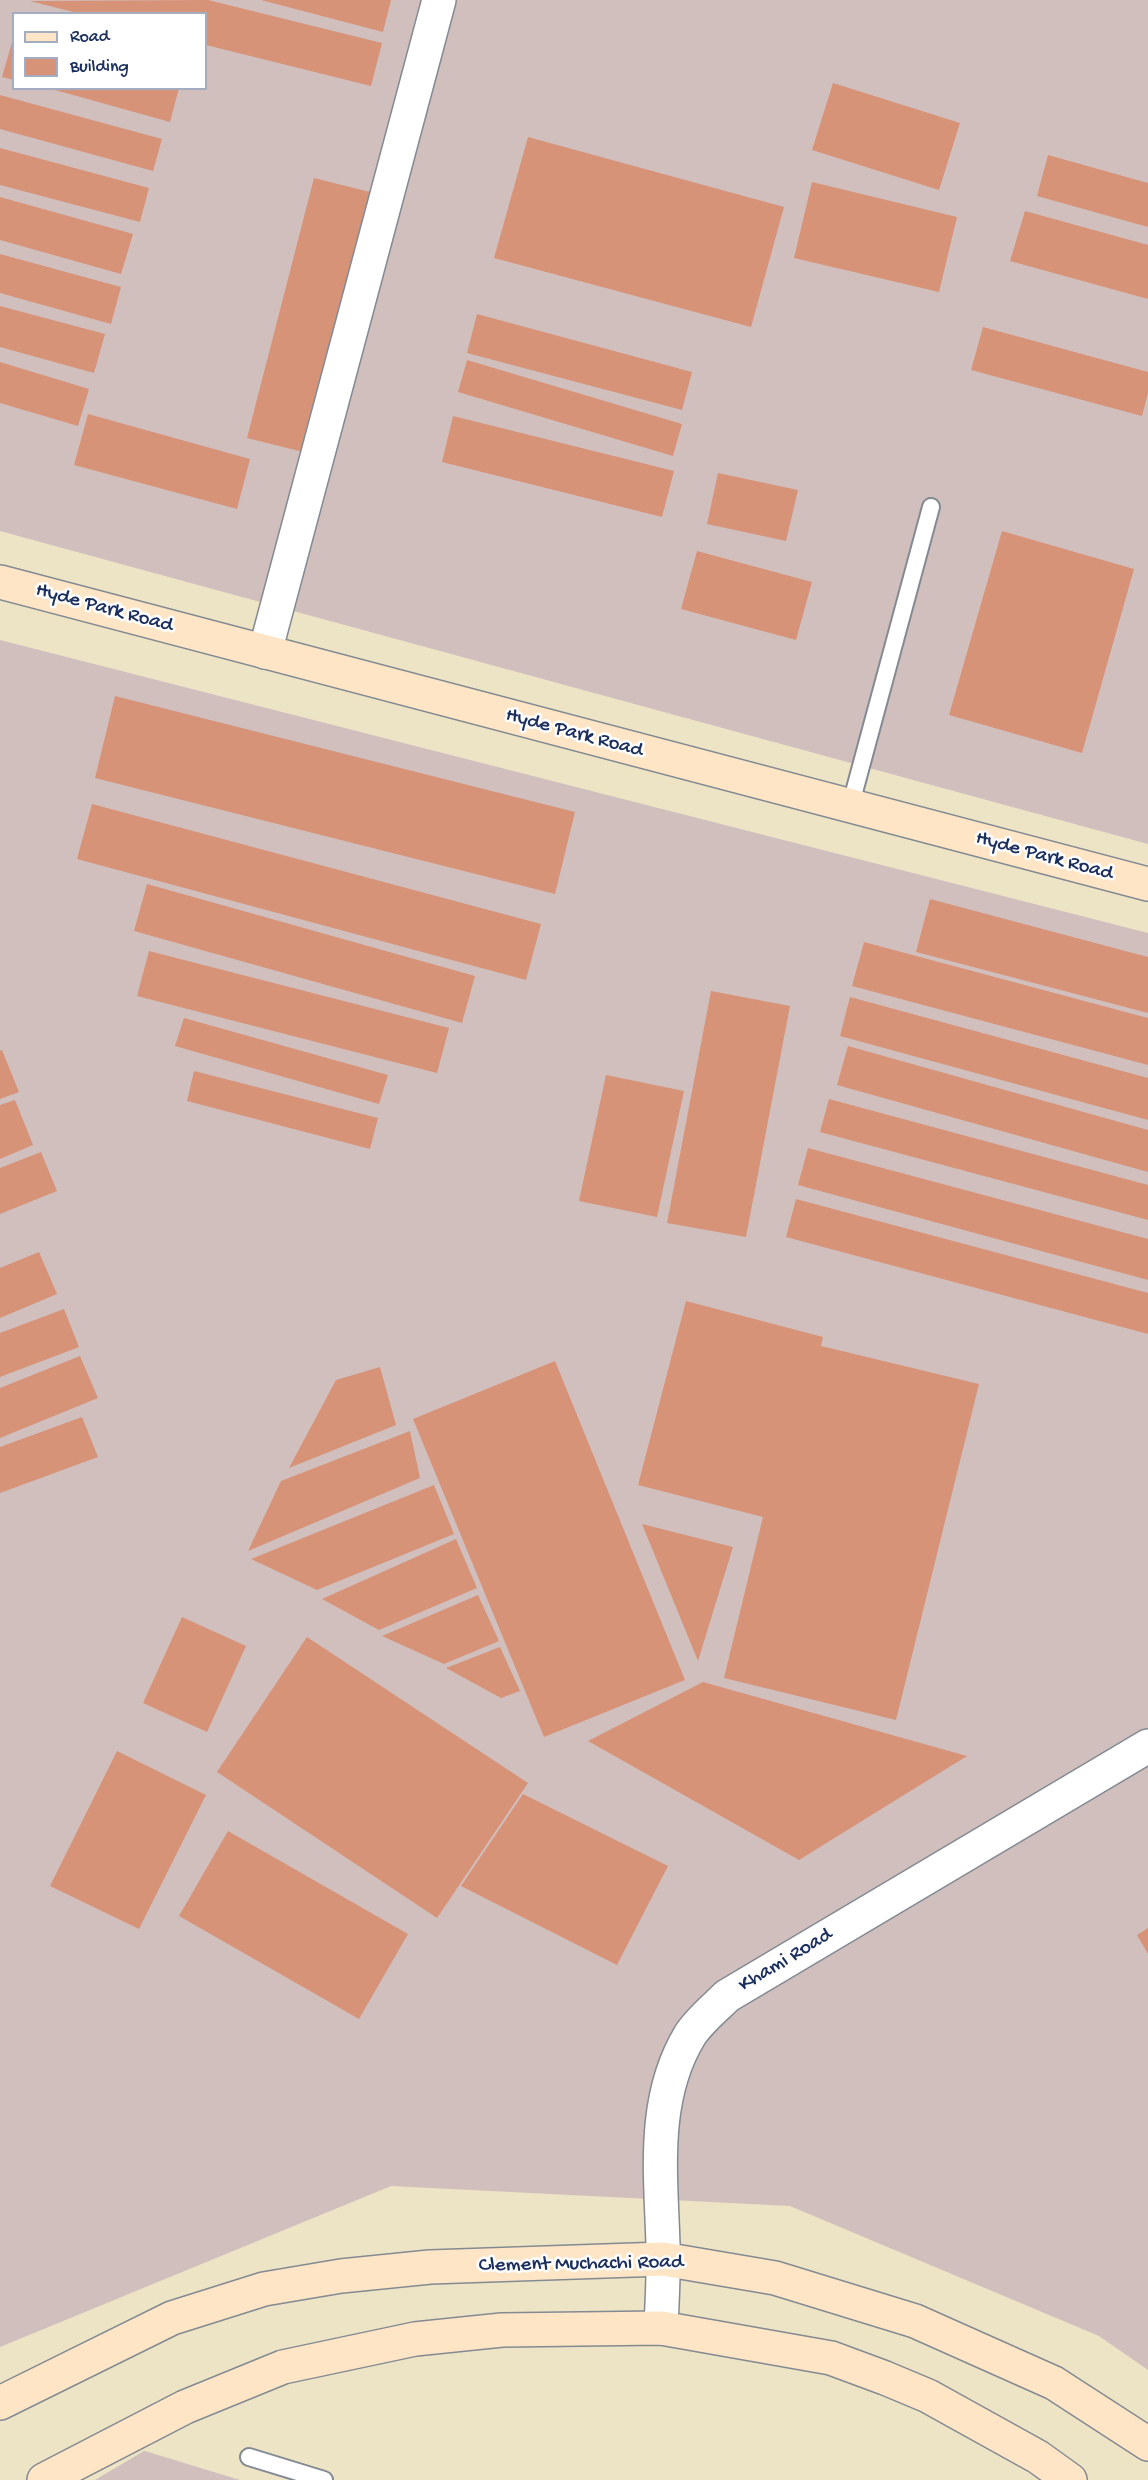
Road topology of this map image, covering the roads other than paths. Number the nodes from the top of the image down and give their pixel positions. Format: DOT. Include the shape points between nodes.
graph roads {
  1 [pos="439,0"];
  2 [pos="931,507"];
  3 [pos="0,582"];
  4 [pos="265,652"];
  5 [pos="850,807"];
  6 [pos="1148,884"];
  7 [pos="1148,1746"];
  8 [pos="663,2259"];
  9 [pos="661,2328"];
  10 [pos="0,2403"];
  11 [pos="1148,2444"];
  12 [pos="249,2457"];
  13 [pos="44,2480"];
  14 [pos="324,2480"];
  15 [pos="1070,2480"];
  1 -- 4 [label="street"];
  2 -- 5 [label="lane"];
  3 -- 4 [label="main road, Hyde Park Road"];
  4 -- 5 [label="main road, Hyde Park Road"];
  5 -- 6 [label="main road, Hyde Park Road"];
  7 -- 8 [label="street, Khami Road" via="728,1996 691,2033 672,2070 663,2108"];
  8 -- 9 [label="street, Khami Road"];
  8 -- 10 [label="main road, Clement Muchachi Road" via="430,2267 264,2289 172,2318"];
  8 -- 11 [label="main road, Clement Muchachi Road" via="775,2278 915,2321 1054,2383"];
  9 -- 13 [label="main road" via="502,2330 415,2339 283,2367 186,2407"];
  9 -- 15 [label="main road" via="831,2358 885,2378 928,2396 1038,2457"];
  12 -- 14 [label="lane"];
}
